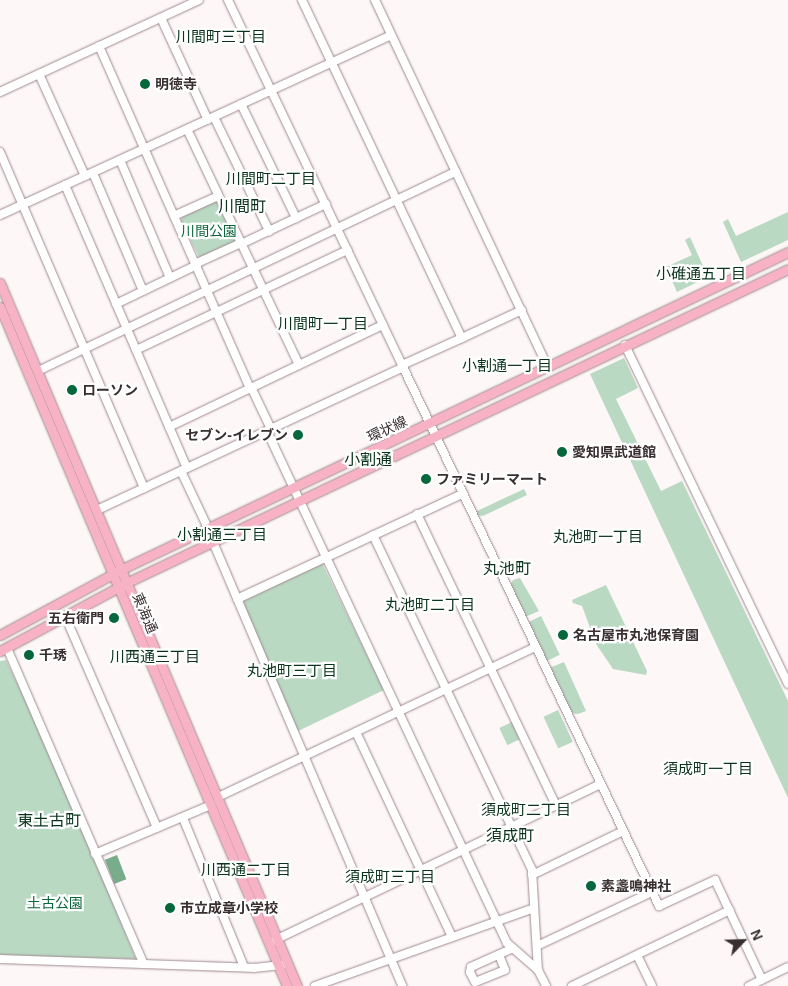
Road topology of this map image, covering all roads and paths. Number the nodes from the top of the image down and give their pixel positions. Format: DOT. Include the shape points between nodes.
graph roads {
  1 [pos="199,0"];
  2 [pos="228,0"];
  3 [pos="302,0"];
  4 [pos="374,0"];
  5 [pos="161,18"];
  6 [pos="391,35"];
  7 [pos="99,46"];
  8 [pos="331,63"];
  9 [pos="39,74"];
  10 [pos="272,90"];
  11 [pos="0,92"];
  12 [pos="241,104"];
  13 [pos="211,118"];
  14 [pos="187,130"];
  15 [pos="147,148"];
  16 [pos="0,152"];
  17 [pos="120,160"];
  18 [pos="456,172"];
  19 [pos="89,174"];
  20 [pos="66,185"];
  21 [pos="218,196"];
  22 [pos="397,201"];
  23 [pos="326,204"];
  24 [pos="23,205"];
  25 [pos="176,215"];
  26 [pos="0,216"];
  27 [pos="296,218"];
  28 [pos="337,229"];
  29 [pos="269,231"];
  30 [pos="241,244"];
  31 [pos="348,250"];
  32 [pos="788,252"];
  33 [pos="197,264"];
  34 [pos="253,269"];
  35 [pos="788,269"];
  36 [pos="170,278"];
  37 [pos="0,283"];
  38 [pos="208,290"];
  39 [pos="263,290"];
  40 [pos="143,291"];
  41 [pos="116,304"];
  42 [pos="0,307"];
  43 [pos="522,310"];
  44 [pos="218,312"];
  45 [pos="383,325"];
  46 [pos="127,329"];
  47 [pos="462,338"];
  48 [pos="624,345"];
  49 [pos="85,349"];
  50 [pos="136,350"];
  51 [pos="299,365"];
  52 [pos="403,366"];
  53 [pos="548,367"];
  54 [pos="38,371"];
  55 [pos="251,388"];
  56 [pos="430,424"];
  57 [pos="169,426"];
  58 [pos="269,430"];
  59 [pos="434,436"];
  60 [pos="184,470"];
  61 [pos="144,488"];
  62 [pos="294,488"];
  63 [pos="462,494"];
  64 [pos="299,501"];
  65 [pos="97,510"];
  66 [pos="418,514"];
  67 [pos="208,528"];
  68 [pos="373,535"];
  69 [pos="213,542"];
  70 [pos="326,557"];
  71 [pos="122,569"];
  72 [pos="113,575"];
  73 [pos="128,582"];
  74 [pos="119,587"];
  75 [pos="237,599"];
  76 [pos="65,616"];
  77 [pos="0,635"];
  78 [pos="535,647"];
  79 [pos="3,649"];
  80 [pos="490,668"];
  81 [pos="788,684"];
  82 [pos="447,688"];
  83 [pos="400,711"];
  84 [pos="356,732"];
  85 [pos="303,756"];
  86 [pos="600,784"];
  87 [pos="218,797"];
  88 [pos="211,805"];
  89 [pos="556,805"];
  90 [pos="183,818"];
  91 [pos="513,826"];
  92 [pos="157,828"];
  93 [pos="623,831"];
  94 [pos="465,849"];
  95 [pos="95,854"];
  96 [pos="421,870"];
  97 [pos="532,875"];
  98 [pos="652,892"];
  99 [pos="364,897"];
  100 [pos="534,908"];
  101 [pos="730,910"];
  102 [pos="497,921"];
  103 [pos="452,937"];
  104 [pos="273,941"];
  105 [pos="539,945"];
  106 [pos="513,948"];
  107 [pos="499,955"];
  108 [pos="637,955"];
  109 [pos="0,959"];
  110 [pos="390,959"];
  111 [pos="143,963"];
  112 [pos="278,966"];
  113 [pos="289,966"];
  114 [pos="244,967"];
  115 [pos="788,967"];
  116 [pos="538,970"];
  117 [pos="340,978"];
  118 [pos="762,980"];
  119 [pos="287,986"];
  120 [pos="297,986"];
  121 [pos="315,986"];
  122 [pos="344,986"];
  123 [pos="402,986"];
  124 [pos="546,986"];
  125 [pos="572,986"];
  126 [pos="652,986"];
  127 [pos="749,986"];
  1 -- 5 [label="street"];
  2 -- 10 [label="street"];
  3 -- 8 [label="street"];
  4 -- 6 [label="street"];
  5 -- 7 [label="street"];
  5 -- 13 [label="street"];
  6 -- 8 [label="street"];
  6 -- 18 [label="street"];
  7 -- 9 [label="street"];
  7 -- 15 [label="street"];
  8 -- 10 [label="street"];
  8 -- 22 [label="street"];
  9 -- 11 [label="street"];
  9 -- 19 [label="street"];
  10 -- 12 [label="street"];
  10 -- 23 [label="street"];
  12 -- 13 [label="street"];
  12 -- 27 [label="street"];
  13 -- 14 [label="street"];
  13 -- 29 [label="street"];
  14 -- 15 [label="street"];
  14 -- 21 [label="street"];
  15 -- 17 [label="street"];
  15 -- 25 [label="street"];
  16 -- 24 [label="street"];
  17 -- 19 [label="street"];
  17 -- 36 [label="street"];
  18 -- 22 [label="street"];
  18 -- 43 [label="street"];
  19 -- 20 [label="street"];
  19 -- 40 [label="street"];
  20 -- 24 [label="street"];
  20 -- 41 [label="street"];
  21 -- 25 [label="street"];
  21 -- 30 [label="street"];
  22 -- 28 [label="street"];
  22 -- 47 [label="street"];
  23 -- 27 [label="street"];
  23 -- 28 [label="street"];
  24 -- 26 [label="street"];
  24 -- 49 [label="street"];
  25 -- 33 [label="street"];
  27 -- 29 [label="street"];
  28 -- 31 [label="street"];
  28 -- 34 [label="street"];
  29 -- 30 [label="street"];
  30 -- 33 [label="street"];
  30 -- 34 [label="street"];
  31 -- 39 [label="street"];
  31 -- 45 [label="street"];
  32 -- 53 [label="main road, 環状線"];
  33 -- 36 [label="street"];
  33 -- 38 [label="street"];
  34 -- 38 [label="street"];
  34 -- 39 [label="street"];
  35 -- 48 [label="main road, 環状線"];
  36 -- 40 [label="street"];
  37 -- 54 [label="main road, 東海通"];
  38 -- 44 [label="street"];
  38 -- 46 [label="street"];
  39 -- 44 [label="street"];
  39 -- 51 [label="street"];
  40 -- 41 [label="street"];
  41 -- 46 [label="street"];
  42 -- 72 [label="main road, 東海通"];
  43 -- 47 [label="street"];
  43 -- 53 [label="street"];
  44 -- 50 [label="street"];
  44 -- 55 [label="street"];
  45 -- 51 [label="street"];
  45 -- 52 [label="street"];
  46 -- 49 [label="street"];
  46 -- 50 [label="street"];
  47 -- 52 [label="street"];
  48 -- 59 [label="main road, 環状線"];
  48 -- 81 [label="street"];
  49 -- 54 [label="street"];
  49 -- 61 [label="street"];
  50 -- 57 [label="street"];
  51 -- 55 [label="street"];
  52 -- 56 [label="street"];
  52 -- 58 [label="street"];
  53 -- 56 [label="main road, 環状線"];
  54 -- 65 [label="main road, 東海通"];
  55 -- 57 [label="street"];
  55 -- 58 [label="street"];
  56 -- 59 [label="street"];
  56 -- 62 [label="main road, 環状線"];
  57 -- 60 [label="street"];
  58 -- 60 [label="street"];
  58 -- 62 [label="street"];
  59 -- 63 [label="street"];
  59 -- 64 [label="main road, 環状線"];
  60 -- 61 [label="street"];
  60 -- 67 [label="street"];
  61 -- 65 [label="street"];
  62 -- 64 [label="street"];
  62 -- 67 [label="main road, 環状線"];
  63 -- 66 [label="street"];
  63 -- 78 [label="street"];
  64 -- 69 [label="main road, 環状線"];
  64 -- 70 [label="street"];
  65 -- 71 [label="main road, 東海通"];
  66 -- 68 [label="street"];
  66 -- 80 [label="street"];
  67 -- 71 [label="main road, 環状線"];
  68 -- 70 [label="street"];
  68 -- 82 [label="street"];
  69 -- 73 [label="main road, 環状線"];
  69 -- 75 [label="street"];
  70 -- 75 [label="street"];
  70 -- 83 [label="street"];
  71 -- 72 [label="main road, 環状線"];
  71 -- 73 [label="main road, 東海通"];
  72 -- 74 [label="main road, 東海通"];
  72 -- 77 [label="main road, 環状線"];
  73 -- 74 [label="main road, 環状線"];
  73 -- 87 [label="main road, 東海通"];
  74 -- 76 [label="main road, 環状線"];
  74 -- 88 [label="main road, 東海通"];
  75 -- 85 [label="street"];
  76 -- 79 [label="main road, 環状線"];
  76 -- 92 [label="street"];
  78 -- 80 [label="street"];
  78 -- 86 [label="street"];
  79 -- 95 [label="street"];
  80 -- 82 [label="street"];
  80 -- 89 [label="street"];
  82 -- 83 [label="street"];
  82 -- 91 [label="street"];
  83 -- 84 [label="street"];
  83 -- 94 [label="street"];
  84 -- 85 [label="street"];
  84 -- 96 [label="street"];
  85 -- 87 [label="street"];
  85 -- 99 [label="street"];
  86 -- 89 [label="street"];
  86 -- 93 [label="street"];
  87 -- 104 [label="main road, 東海通"];
  88 -- 90 [label="street"];
  88 -- 104 [label="main road, 東海通"];
  89 -- 91 [label="street"];
  90 -- 92 [label="street"];
  90 -- 114 [label="street"];
  91 -- 94 [label="street"];
  91 -- 97 [label="street"];
  92 -- 95 [label="street"];
  93 -- 97 [label="street"];
  93 -- 98 [label="street"];
  94 -- 96 [label="street"];
  94 -- 102 [label="street"];
  95 -- 111 [label="street"];
  96 -- 99 [label="street"];
  96 -- 103 [label="street"];
  97 -- 100 [label="street"];
  98 -- 101 [label="street" via="659,906 716,880"];
  98 -- 105 [label="street"];
  99 -- 104 [label="street"];
  99 -- 110 [label="street"];
  100 -- 102 [label="street"];
  100 -- 105 [label="street"];
  101 -- 108 [label="street"];
  101 -- 118 [label="street"];
  102 -- 103 [label="street"];
  102 -- 106 [label="street" via="507,943"];
  103 -- 110 [label="street"];
  104 -- 112 [label="main road, 東海通"];
  104 -- 113 [label="main road"];
  105 -- 116 [label="street"];
  106 -- 107 [label="street"];
  106 -- 116 [label="street"];
  107 -- 107 [label="street" via="471,967 475,982 505,970"];
  108 -- 125 [label="street"];
  108 -- 126 [label="street"];
  109 -- 111 [label="street"];
  110 -- 117 [label="street"];
  110 -- 123 [label="street"];
  111 -- 114 [label="street"];
  112 -- 113 [label="street"];
  112 -- 114 [label="street"];
  112 -- 119 [label="main road, 東海通"];
  113 -- 120 [label="main road"];
  115 -- 118 [label="street"];
  116 -- 124 [label="street"];
  117 -- 121 [label="street"];
  117 -- 122 [label="street"];
  118 -- 127 [label="street"];
}
